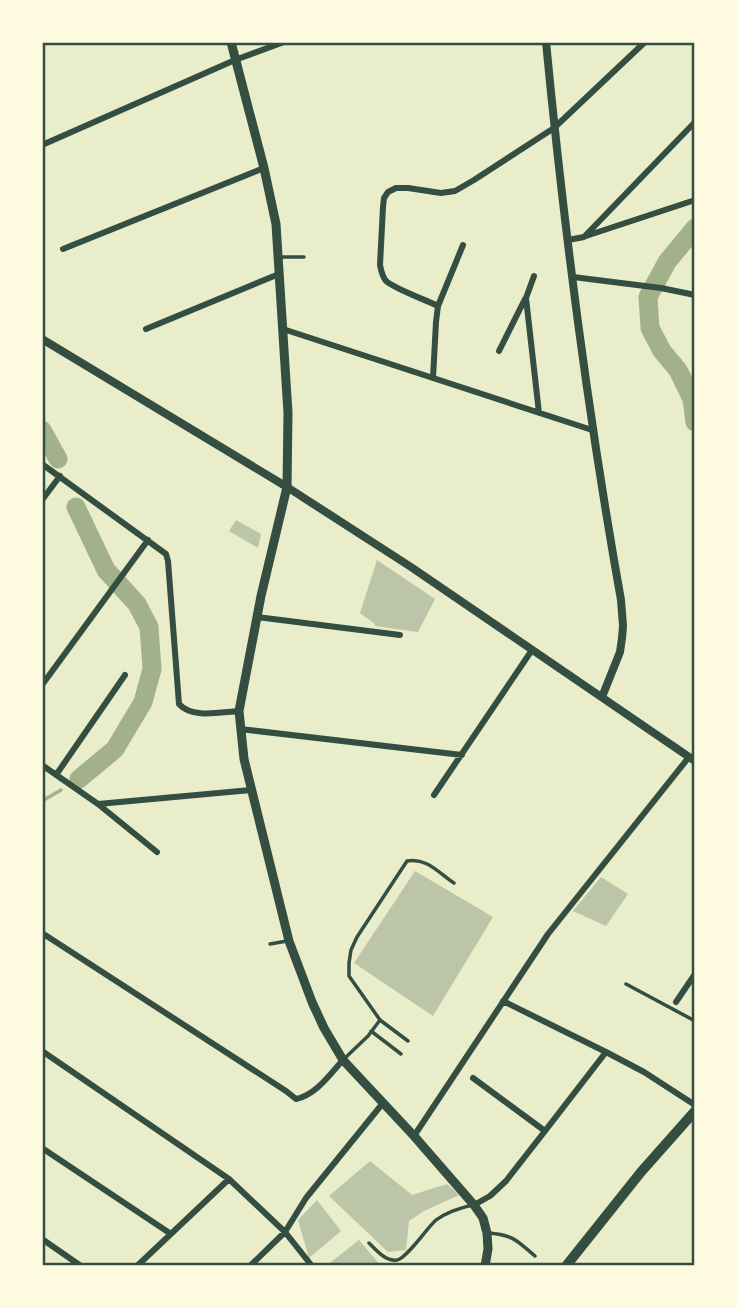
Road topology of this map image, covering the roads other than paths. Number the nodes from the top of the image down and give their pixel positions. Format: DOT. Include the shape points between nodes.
graph roads {
  1 [pos="231,42"];
  2 [pos="284,42"];
  3 [pos="545,42"];
  4 [pos="645,42"];
  5 [pos="235,60"];
  6 [pos="695,122"];
  7 [pos="554,128"];
  8 [pos="42,145"];
  9 [pos="264,168"];
  10 [pos="695,200"];
  11 [pos="584,237"];
  12 [pos="568,240"];
  13 [pos="463,245"];
  14 [pos="63,249"];
  15 [pos="278,257"];
  16 [pos="304,257"];
  17 [pos="279,274"];
  18 [pos="534,276"];
  19 [pos="573,277"];
  20 [pos="695,295"];
  21 [pos="526,298"];
  22 [pos="439,306"];
  23 [pos="146,329"];
  24 [pos="284,329"];
  25 [pos="42,338"];
  26 [pos="499,351"];
  27 [pos="433,378"];
  28 [pos="539,413"];
  29 [pos="592,430"];
  30 [pos="42,464"];
  31 [pos="60,476"];
  32 [pos="287,487"];
  33 [pos="42,500"];
  34 [pos="148,540"];
  35 [pos="257,617"];
  36 [pos="400,635"];
  37 [pos="532,650"];
  38 [pos="125,675"];
  39 [pos="42,685"];
  40 [pos="602,697"];
  41 [pos="239,711"];
  42 [pos="240,729"];
  43 [pos="462,755"];
  44 [pos="692,759"];
  45 [pos="42,765"];
  46 [pos="56,775"];
  47 [pos="251,790"];
  48 [pos="434,795"];
  49 [pos="98,804"];
  50 [pos="158,852"];
  51 [pos="454,883"];
  52 [pos="42,933"];
  53 [pos="289,941"];
  54 [pos="270,944"];
  55 [pos="695,974"];
  56 [pos="626,984"];
  57 [pos="503,1001"];
  58 [pos="676,1002"];
  59 [pos="380,1020"];
  60 [pos="695,1021"];
  61 [pos="371,1031"];
  62 [pos="408,1041"];
  63 [pos="42,1051"];
  64 [pos="606,1052"];
  65 [pos="401,1054"];
  66 [pos="343,1060"];
  67 [pos="473,1078"];
  68 [pos="383,1102"];
  69 [pos="695,1105"];
  70 [pos="695,1111"];
  71 [pos="545,1131"];
  72 [pos="414,1136"];
  73 [pos="42,1148"];
  74 [pos="229,1179"];
  75 [pos="474,1205"];
  76 [pos="285,1232"];
  77 [pos="487,1233"];
  78 [pos="171,1234"];
  79 [pos="42,1239"];
  80 [pos="369,1243"];
  81 [pos="535,1256"];
  82 [pos="81,1266"];
  83 [pos="137,1266"];
  84 [pos="250,1266"];
  85 [pos="312,1266"];
  86 [pos="485,1266"];
  87 [pos="566,1266"];
  1 -- 5 [label="main road"];
  2 -- 5 [label="street"];
  3 -- 7 [label="street"];
  4 -- 7 [label="street"];
  5 -- 8 [label="street"];
  5 -- 9 [label="main road"];
  6 -- 11 [label="street"];
  7 -- 12 [label="street"];
  7 -- 22 [label="street" via="455,191 396,188 384,198 380,265 386,281"];
  9 -- 14 [label="street"];
  9 -- 15 [label="main road"];
  10 -- 11 [label="street"];
  11 -- 12 [label="street"];
  12 -- 19 [label="street"];
  13 -- 22 [label="street"];
  15 -- 16 [label="lane"];
  15 -- 17 [label="main road"];
  17 -- 23 [label="street"];
  17 -- 24 [label="main road"];
  18 -- 21 [label="street"];
  19 -- 20 [label="street"];
  19 -- 29 [label="street"];
  21 -- 26 [label="street"];
  21 -- 28 [label="street"];
  22 -- 27 [label="street"];
  24 -- 27 [label="street"];
  24 -- 32 [label="main road"];
  25 -- 32 [label="street"];
  27 -- 28 [label="street"];
  28 -- 29 [label="street"];
  29 -- 40 [label="street" via="623,626 620,652"];
  30 -- 31 [label="street"];
  31 -- 33 [label="street"];
  31 -- 34 [label="street"];
  32 -- 35 [label="main road"];
  32 -- 37 [label="street"];
  34 -- 39 [label="street"];
  34 -- 41 [label="street" via="167,557 179,704 195,713"];
  35 -- 36 [label="street"];
  35 -- 41 [label="main road"];
  37 -- 40 [label="street"];
  37 -- 43 [label="street"];
  38 -- 46 [label="street"];
  40 -- 44 [label="street"];
  41 -- 42 [label="main road"];
  42 -- 43 [label="street"];
  42 -- 47 [label="main road"];
  43 -- 48 [label="street"];
  44 -- 57 [label="street" via="548,934"];
  45 -- 46 [label="street"];
  46 -- 49 [label="street"];
  47 -- 49 [label="street"];
  47 -- 53 [label="main road"];
  49 -- 50 [label="street"];
  51 -- 59 [label="lane" via="426,863 407,861 357,937 349,976"];
  52 -- 66 [label="street" via="296,1099 314,1091"];
  53 -- 54 [label="lane"];
  53 -- 66 [label="main road" via="312,1002"];
  55 -- 58 [label="street"];
  56 -- 60 [label="lane"];
  57 -- 64 [label="street"];
  57 -- 72 [label="street"];
  59 -- 61 [label="lane"];
  59 -- 62 [label="lane"];
  61 -- 65 [label="lane"];
  61 -- 66 [label="lane"];
  63 -- 74 [label="street"];
  64 -- 69 [label="street"];
  64 -- 71 [label="street"];
  66 -- 68 [label="main road"];
  67 -- 71 [label="street"];
  68 -- 72 [label="main road"];
  68 -- 76 [label="street" via="314,1187"];
  70 -- 87 [label="main road"];
  71 -- 75 [label="street" via="506,1181"];
  72 -- 75 [label="main road"];
  73 -- 78 [label="street"];
  74 -- 76 [label="street"];
  74 -- 78 [label="street"];
  75 -- 77 [label="main road"];
  75 -- 80 [label="lane" via="438,1219 396,1260 387,1260"];
  76 -- 84 [label="street"];
  76 -- 85 [label="street"];
  77 -- 81 [label="lane" via="509,1236"];
  77 -- 86 [label="main road"];
  78 -- 83 [label="street"];
  79 -- 82 [label="street"];
}
